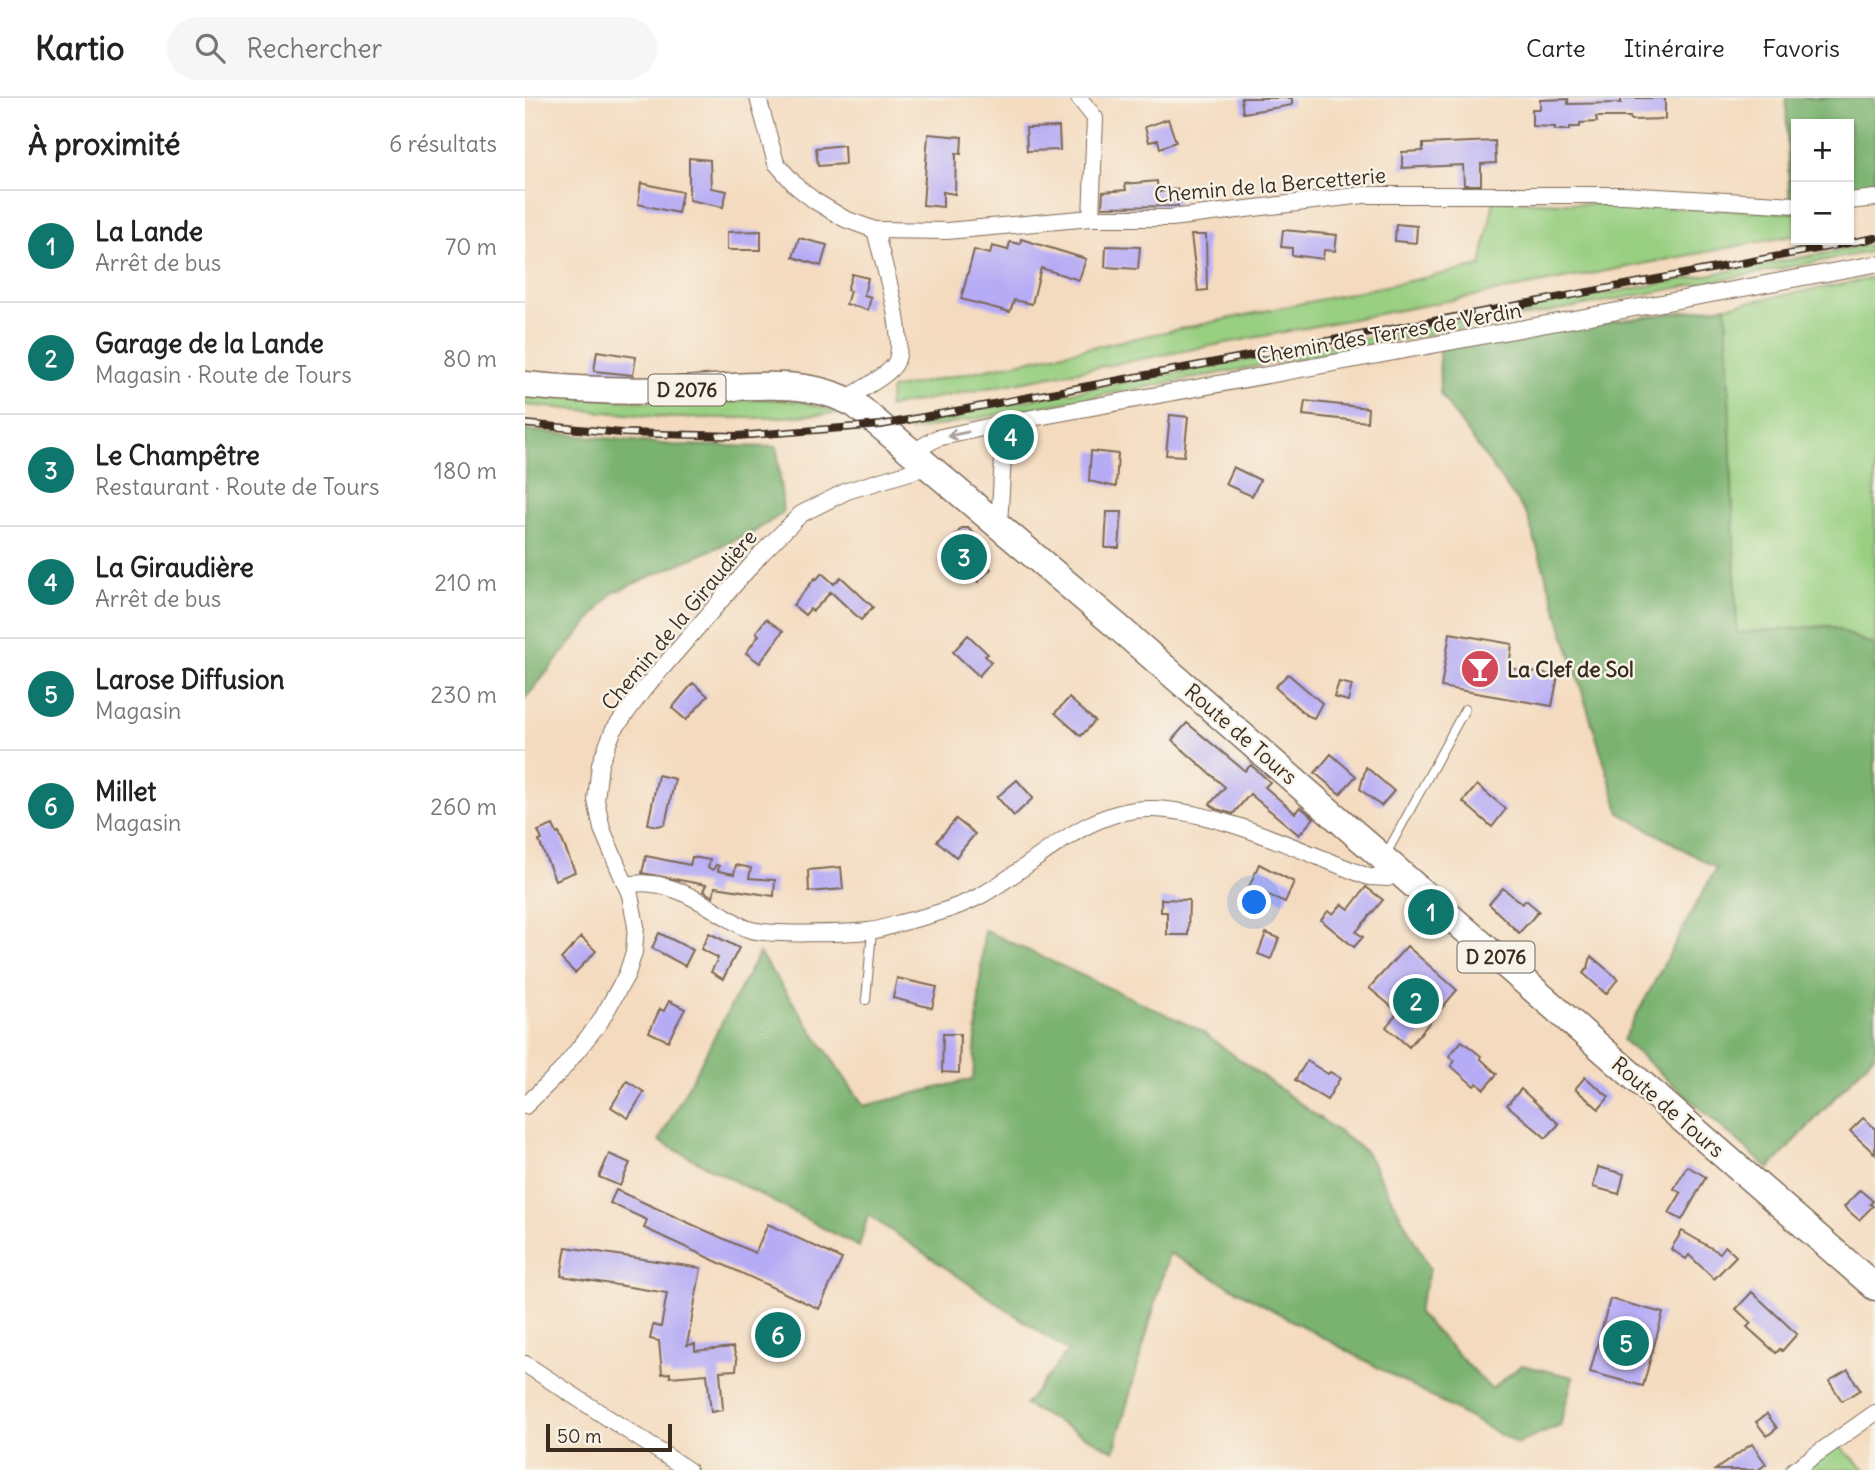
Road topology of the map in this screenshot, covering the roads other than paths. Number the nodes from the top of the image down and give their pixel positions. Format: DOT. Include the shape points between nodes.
graph roads {
  1 [pos="758,98"];
  2 [pos="1079,98"];
  3 [pos="1875,198"];
  4 [pos="1854,200"];
  5 [pos="1791,205"];
  6 [pos="1091,218"];
  7 [pos="875,229"];
  8 [pos="1875,264"];
  9 [pos="525,385"];
  10 [pos="847,399"];
  11 [pos="1005,423"];
  12 [pos="922,459"];
  13 [pos="999,525"];
  14 [pos="1465,709"];
  15 [pos="1391,865"];
  16 [pos="627,885"];
  17 [pos="872,931"];
  18 [pos="866,1000"];
  19 [pos="525,1106"];
  20 [pos="1875,1287"];
  21 [pos="525,1364"];
  22 [pos="1875,1413"];
  23 [pos="688,1470"];
  24 [pos="1794,1470"];
  1 -- 7 [label="street, Chemin de la Bercetterie" via="776,163 797,187 845,219"];
  2 -- 6 [label="street" via="1095,118"];
  3 -- 4 [label="street"];
  5 -- 6 [label="street, Chemin de la Bercetterie" via="1623,195 1391,194 1171,218"];
  6 -- 7 [label="street, Chemin de la Bercetterie" via="947,231"];
  7 -- 10 [label="street" via="897,321 899,353 894,366"];
  8 -- 11 [label="street, Chemin des Terres de Verdin"];
  9 -- 10 [label="main road, Route de Tours / D 2076" via="638,391 783,386"];
  10 -- 12 [label="main road, Route de Tours / D 2076"];
  11 -- 12 [label="street, Chemin des Terres de Verdin, one-way" via="937,438"];
  11 -- 13 [label="street"];
  12 -- 13 [label="main road, Route de Tours / D 2076"];
  12 -- 16 [label="street, Chemin de la Giraudière" via="801,514 626,712 603,755 596,800 602,829"];
  13 -- 15 [label="main road, Route de Tours / D 2076"];
  14 -- 15 [label="lane"];
  15 -- 17 [label="street" via="1388,878 1369,877 1191,812 1150,809 1112,815 1085,827 981,895 949,910"];
  15 -- 20 [label="main road, Route de Tours / D 2076"];
  16 -- 17 [label="street" via="639,882 688,894 748,929"];
  16 -- 19 [label="street, Chemin de la Giraudière" via="636,939 627,974 587,1040"];
  17 -- 18 [label="lane"];
  21 -- 23 [label="street"];
  22 -- 24 [label="street"];
}
